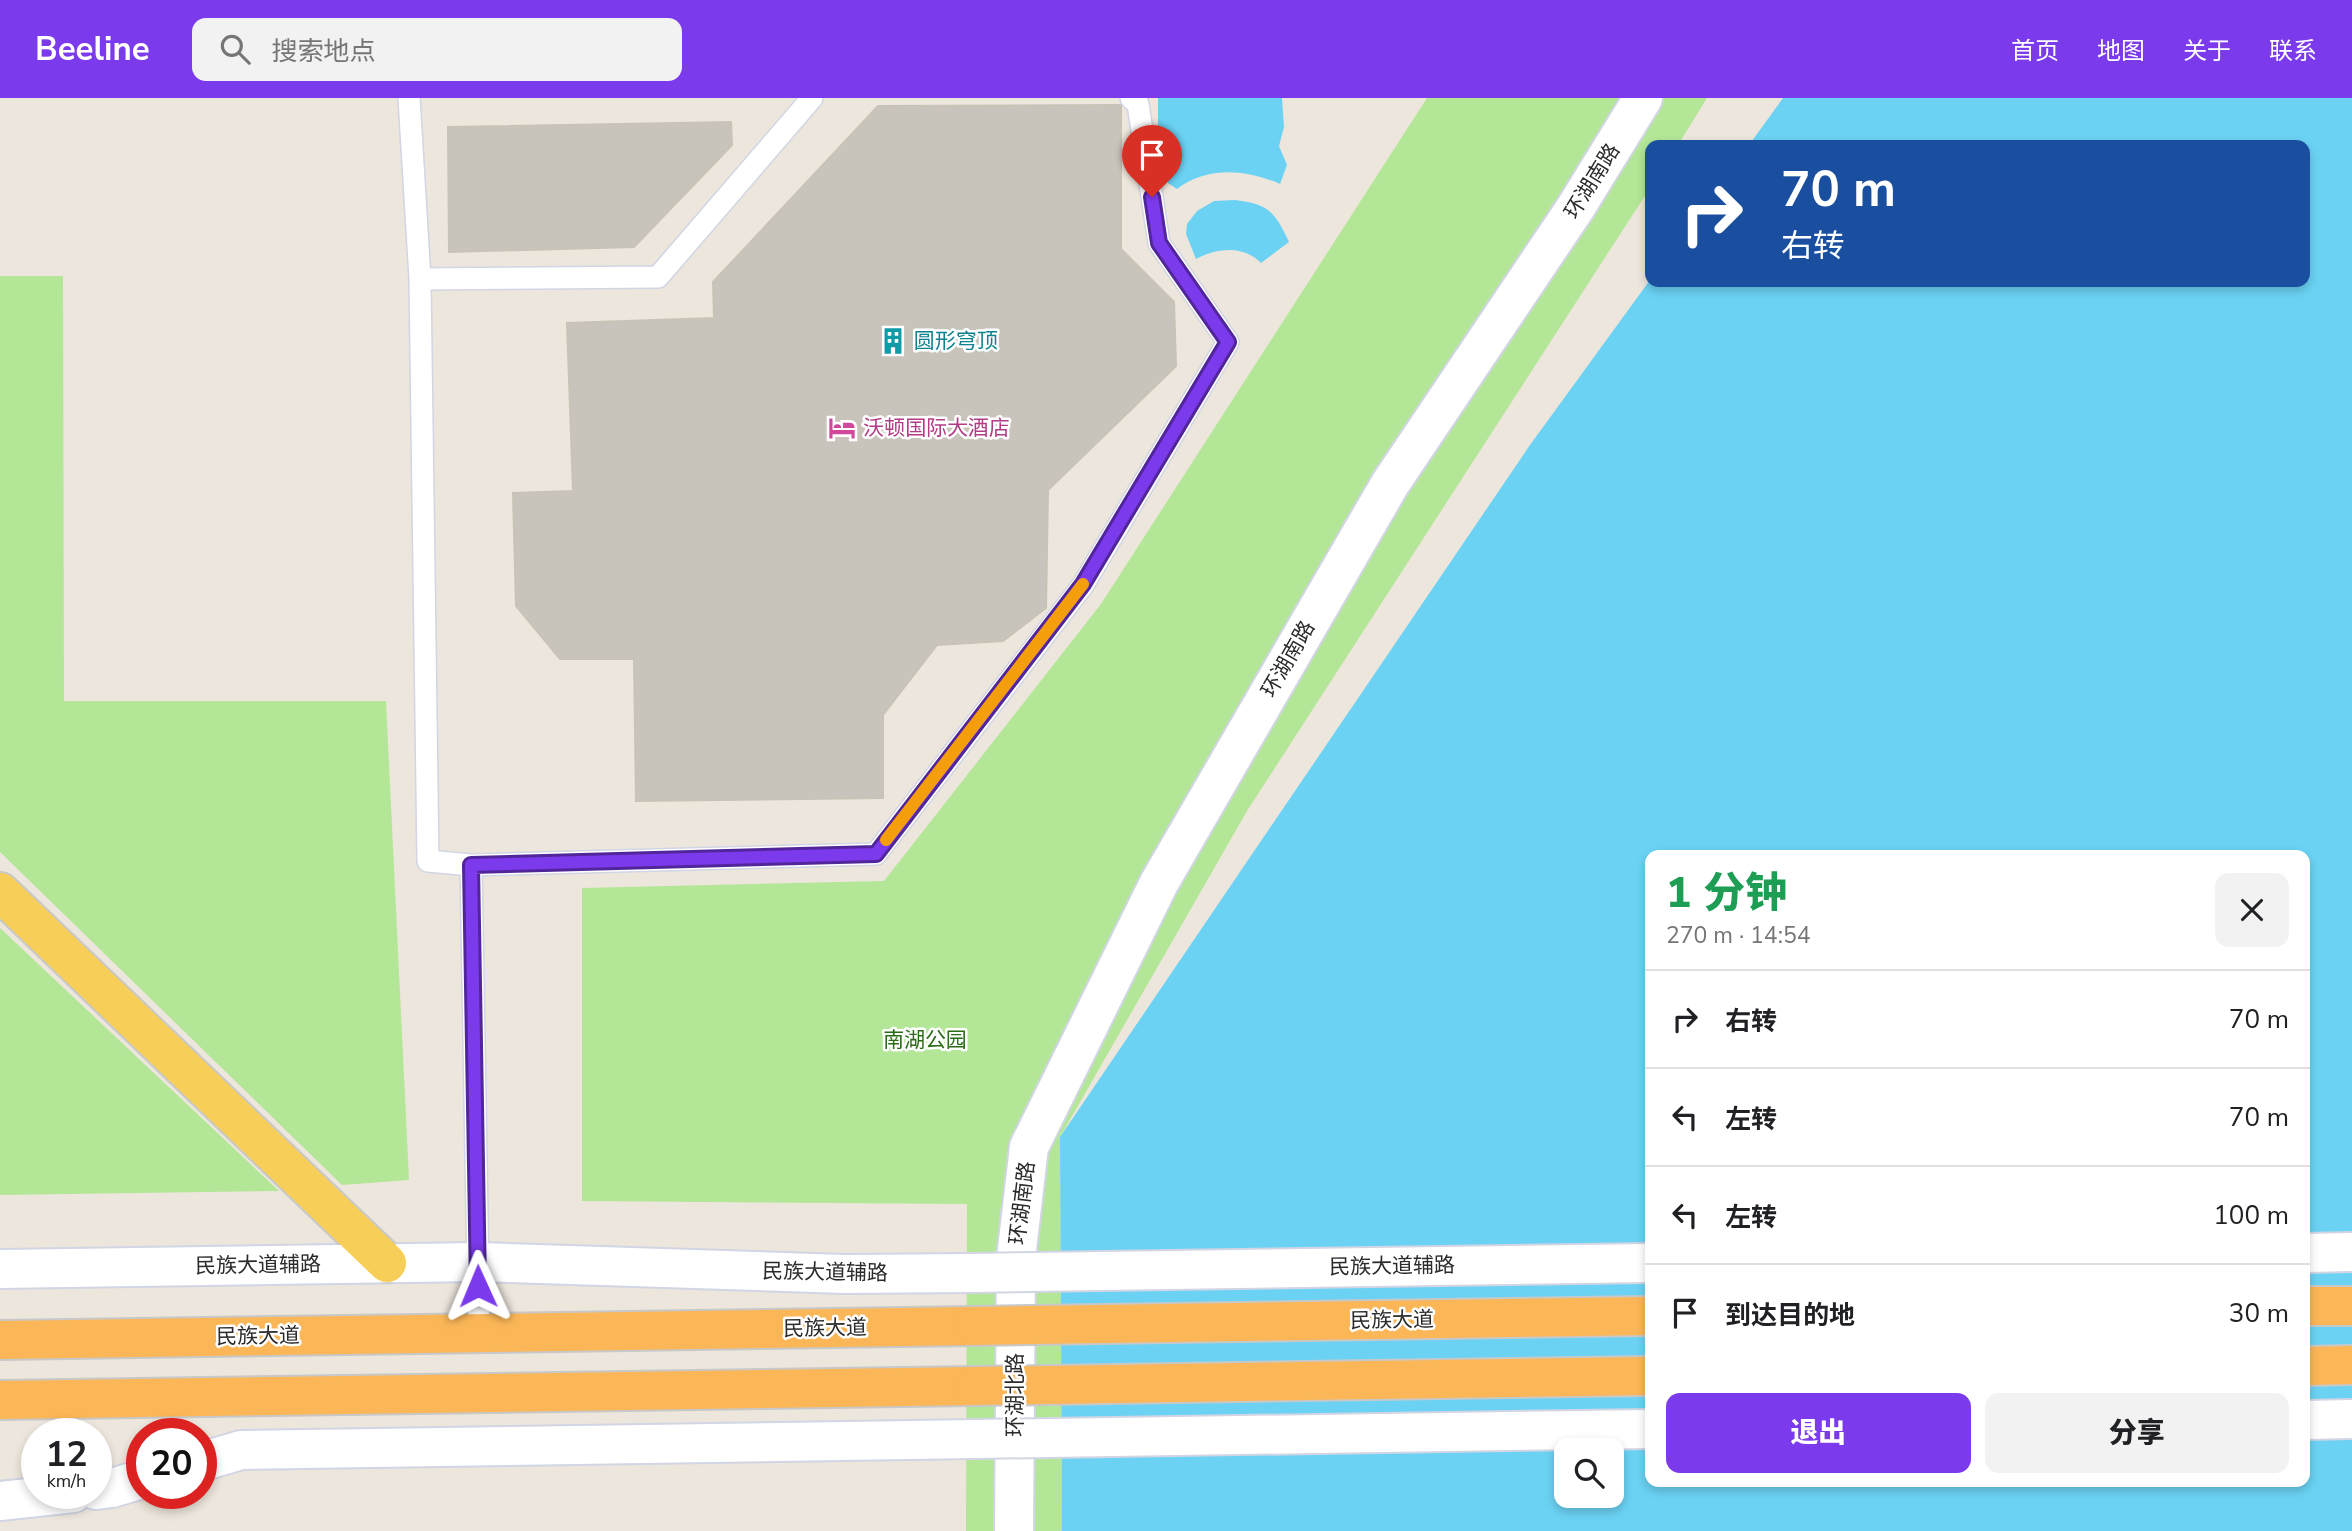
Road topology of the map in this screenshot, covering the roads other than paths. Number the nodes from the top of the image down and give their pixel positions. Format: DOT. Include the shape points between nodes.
graph roads {
  1 [pos="409,98"];
  2 [pos="813,98"];
  3 [pos="1131,98"];
  4 [pos="1643,98"];
  5 [pos="420,279"];
  6 [pos="471,865"];
  7 [pos="0,892"];
  8 [pos="2352,1252"];
  9 [pos="2310,1253"];
  10 [pos="1016,1258"];
  11 [pos="478,1262"];
  12 [pos="1645,1262"];
  13 [pos="387,1263"];
  14 [pos="0,1269"];
  15 [pos="2310,1306"];
  16 [pos="2352,1306"];
  17 [pos="1645,1316"];
  18 [pos="479,1333"];
  19 [pos="0,1340"];
  20 [pos="2352,1365"];
  21 [pos="2310,1366"];
  22 [pos="1645,1376"];
  23 [pos="0,1400"];
  24 [pos="2352,1419"];
  25 [pos="2310,1420"];
  26 [pos="1645,1429"];
  27 [pos="217,1457"];
  28 [pos="21,1499"];
  29 [pos="0,1501"];
  30 [pos="1014,1531"];
  1 -- 5 [label="lane"];
  2 -- 5 [label="lane" via="658,277"];
  3 -- 6 [label="lane" via="1138,104 1159,243 1228,342 1083,584 876,854"];
  4 -- 10 [label="street, 环湖南路" via="1576,207 1390,484 1159,883 1029,1147"];
  5 -- 6 [label="lane" via="428,861"];
  6 -- 11 [label="lane"];
  7 -- 13 [label="main road"];
  8 -- 9 [label="street"];
  10 -- 30 [label="street, 环湖北路"];
  11 -- 12 [label="street, 民族大道辅路, bridge" via="845,1274"];
  11 -- 13 [label="street, 民族大道辅路"];
  11 -- 18 [label="lane"];
  13 -- 14 [label="street, 民族大道辅路"];
  15 -- 16 [label="highway"];
  17 -- 18 [label="highway, 民族大道, bridge"];
  18 -- 19 [label="highway, 民族大道"];
  20 -- 21 [label="highway"];
  22 -- 23 [label="highway, bridge"];
  24 -- 25 [label="street"];
  26 -- 27 [label="street, bridge" via="241,1450"];
  28 -- 29 [label="street"];
}
